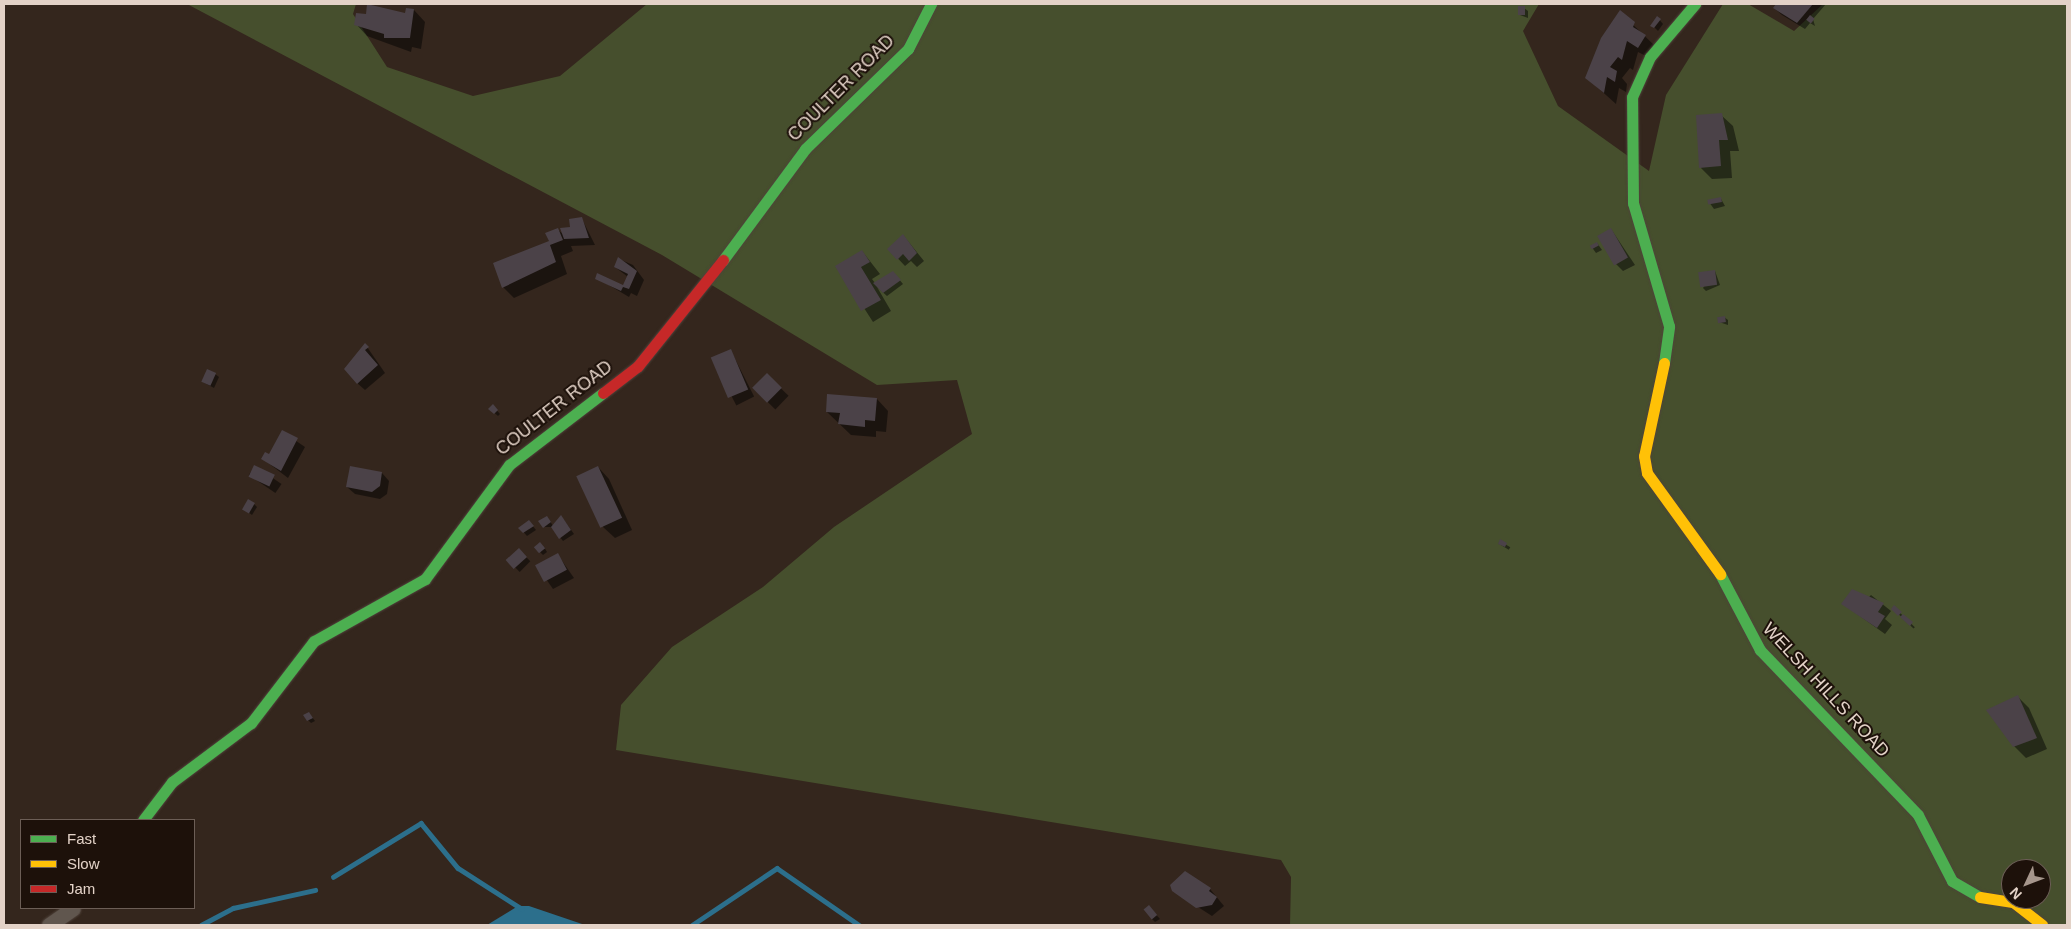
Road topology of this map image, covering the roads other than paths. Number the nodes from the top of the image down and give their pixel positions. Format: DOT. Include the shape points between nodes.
graph roads {
  1 [pos="931,4"];
  2 [pos="1695,4"];
  3 [pos="144,819"];
  4 [pos="72,909"];
  5 [pos="49,925"];
  6 [pos="2042,925"];
  1 -- 3 [label="street, COULTER ROAD" via="908,49 805,149 676,324 638,366 509,465 425,579 314,641 251,723 172,782"];
  2 -- 6 [label="street, WELSH HILLS ROAD" via="1650,57 1632,97 1633,202 1669,326 1660,399 1644,456 1648,473 1730,588 1760,650 1918,815 1952,881 1973,896 2013,902"];
  4 -- 5 [label="street"];
}
